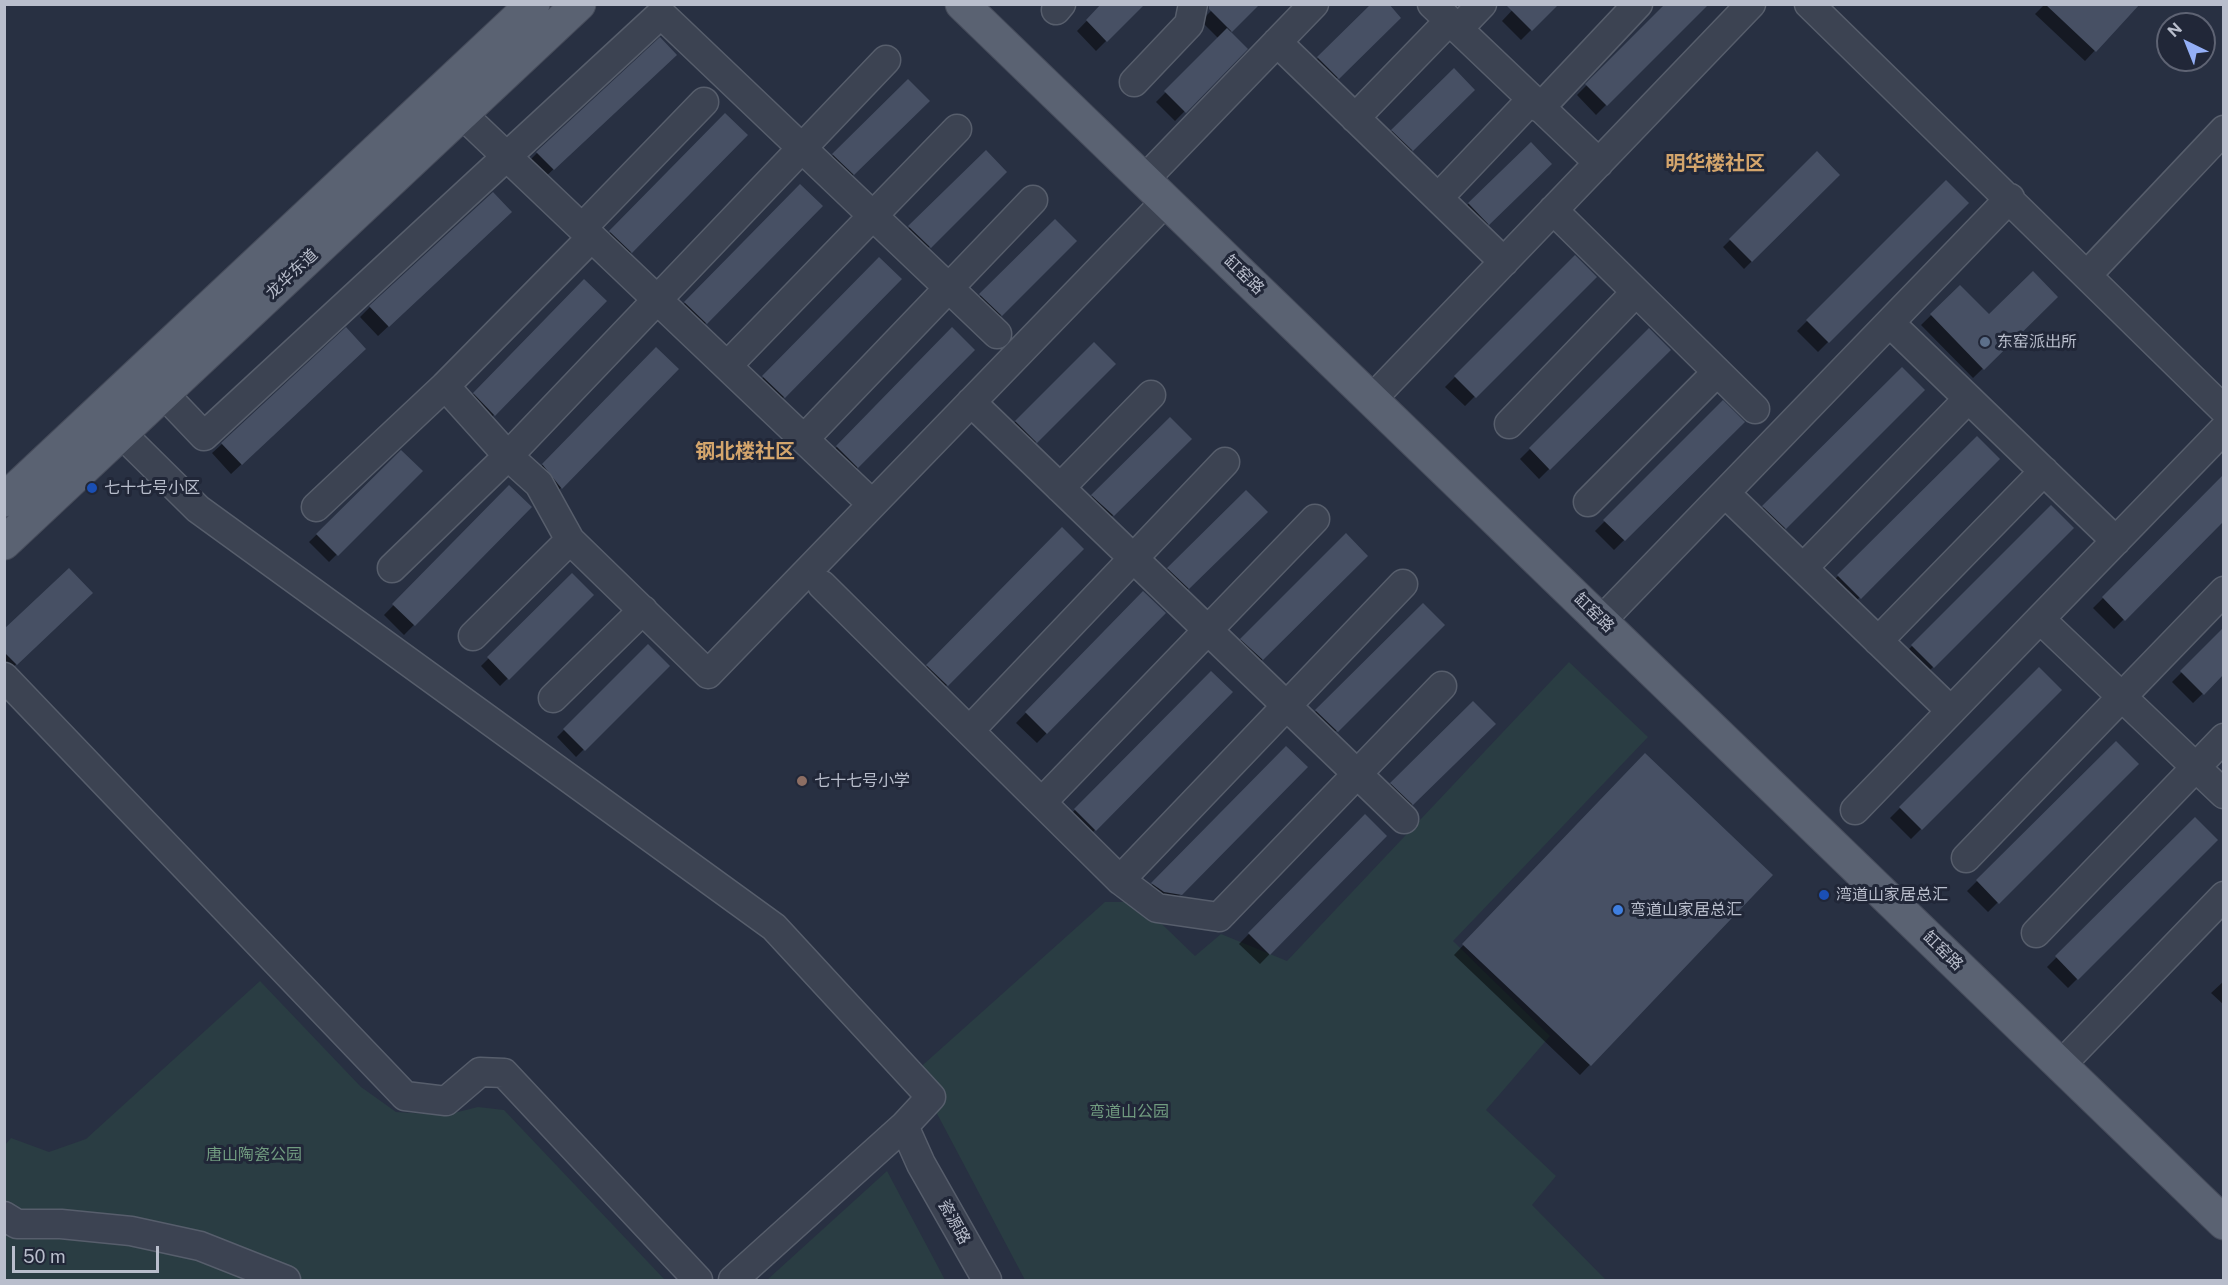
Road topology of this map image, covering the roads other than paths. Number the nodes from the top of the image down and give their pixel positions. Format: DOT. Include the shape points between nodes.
graph roads {
  1 [pos="533,4"];
  2 [pos="579,4"];
  3 [pos="962,4"];
  4 [pos="1193,4"];
  5 [pos="1314,4"];
  6 [pos="1482,4"];
  7 [pos="1638,4"];
  8 [pos="1751,4"];
  9 [pos="1809,4"];
  10 [pos="1446,18"];
  11 [pos="1277,42"];
  12 [pos="886,60"];
  13 [pos="1134,81"];
  14 [pos="704,102"];
  15 [pos="1536,104"];
  16 [pos="462,114"];
  17 [pos="1355,118"];
  18 [pos="957,129"];
  19 [pos="2223,130"];
  20 [pos="803,149"];
  21 [pos="508,157"];
  22 [pos="1599,163"];
  23 [pos="1155,190"];
  24 [pos="1438,198"];
  25 [pos="2010,198"];
  26 [pos="1033,200"];
  27 [pos="1553,210"];
  28 [pos="874,217"];
  29 [pos="586,233"];
  30 [pos="1504,262"];
  31 [pos="2087,275"];
  32 [pos="950,289"];
  33 [pos="1636,292"];
  34 [pos="658,300"];
  35 [pos="1890,323"];
  36 [pos="997,334"];
  37 [pos="727,366"];
  38 [pos="1717,372"];
  39 [pos="445,386"];
  40 [pos="164,394"];
  41 [pos="1151,395"];
  42 [pos="1372,399"];
  43 [pos="1968,399"];
  44 [pos="971,402"];
  45 [pos="1755,409"];
  46 [pos="2223,410"];
  47 [pos="1509,424"];
  48 [pos="2223,429"];
  49 [pos="122,434"];
  50 [pos="804,440"];
  51 [pos="508,456"];
  52 [pos="1225,462"];
  53 [pos="2044,471"];
  54 [pos="1060,488"];
  55 [pos="1725,493"];
  56 [pos="4,500"];
  57 [pos="1588,502"];
  58 [pos="872,504"];
  59 [pos="316,507"];
  60 [pos="1315,519"];
  61 [pos="570,540"];
  62 [pos="2116,541"];
  63 [pos="4,543"];
  64 [pos="1133,558"];
  65 [pos="392,568"];
  66 [pos="1803,568"];
  67 [pos="1403,584"];
  68 [pos="822,585"];
  69 [pos="2223,591"];
  70 [pos="643,610"];
  71 [pos="2040,619"];
  72 [pos="1602,620"];
  73 [pos="1208,630"];
  74 [pos="473,636"];
  75 [pos="1878,641"];
  76 [pos="4,677"];
  77 [pos="1442,686"];
  78 [pos="2122,697"];
  79 [pos="553,698"];
  80 [pos="1287,706"];
  81 [pos="1951,711"];
  82 [pos="970,730"];
  83 [pos="2223,738"];
  84 [pos="2195,767"];
  85 [pos="1357,773"];
  86 [pos="2223,794"];
  87 [pos="1042,802"];
  88 [pos="1855,810"];
  89 [pos="1404,819"];
  90 [pos="1966,858"];
  91 [pos="1120,880"];
  92 [pos="2223,896"];
  93 [pos="2036,933"];
  94 [pos="2061,1065"];
  95 [pos="904,1126"];
  96 [pos="4,1215"];
  97 [pos="2223,1223"];
  98 [pos="286,1281"];
  99 [pos="698,1281"];
  100 [pos="733,1281"];
  101 [pos="987,1281"];
  1 -- 56 [label="main road, 龙华东道"];
  2 -- 16 [label="main road, 龙华东道"];
  3 -- 23 [label="main road, 缸窑路"];
  4 -- 13 [label="street" via="1189,24"];
  5 -- 11 [label="street"];
  6 -- 10 [label="street"];
  7 -- 15 [label="street"];
  8 -- 22 [label="street"];
  9 -- 25 [label="street"];
  10 -- 15 [label="street"];
  10 -- 17 [label="street"];
  11 -- 17 [label="street"];
  11 -- 23 [label="street"];
  12 -- 20 [label="street"];
  14 -- 29 [label="street"];
  15 -- 22 [label="street"];
  15 -- 24 [label="street"];
  16 -- 21 [label="street"];
  16 -- 40 [label="main road, 龙华东道"];
  17 -- 24 [label="street"];
  18 -- 28 [label="street"];
  19 -- 31 [label="street"];
  20 -- 21 [label="street" via="662,14"];
  20 -- 28 [label="street"];
  20 -- 34 [label="street"];
  21 -- 29 [label="street"];
  21 -- 40 [label="street" via="204,436"];
  22 -- 27 [label="street"];
  23 -- 42 [label="main road, 缸窑路"];
  23 -- 44 [label="street"];
  24 -- 30 [label="street"];
  25 -- 31 [label="street"];
  25 -- 35 [label="street"];
  26 -- 32 [label="street"];
  27 -- 30 [label="street"];
  27 -- 33 [label="street"];
  28 -- 32 [label="street"];
  28 -- 37 [label="street"];
  29 -- 34 [label="street"];
  29 -- 39 [label="street"];
  30 -- 42 [label="street"];
  31 -- 46 [label="street"];
  32 -- 36 [label="street"];
  32 -- 50 [label="street"];
  33 -- 38 [label="street"];
  33 -- 47 [label="street"];
  34 -- 37 [label="street"];
  34 -- 51 [label="street"];
  35 -- 43 [label="street"];
  35 -- 55 [label="street"];
  37 -- 50 [label="street"];
  38 -- 45 [label="street"];
  38 -- 57 [label="street"];
  39 -- 51 [label="street"];
  39 -- 59 [label="street"];
  40 -- 49 [label="main road, 龙华东道"];
  41 -- 54 [label="street"];
  42 -- 72 [label="main road, 缸窑路"];
  43 -- 53 [label="street"];
  43 -- 66 [label="street"];
  44 -- 54 [label="street"];
  44 -- 58 [label="street"];
  48 -- 62 [label="street"];
  49 -- 63 [label="main road, 龙华东道"];
  49 -- 95 [label="street" via="198,509 774,927 931,1097"];
  50 -- 58 [label="street"];
  51 -- 61 [label="street" via="539,484"];
  51 -- 65 [label="street"];
  52 -- 64 [label="street"];
  53 -- 62 [label="street"];
  53 -- 75 [label="street"];
  54 -- 64 [label="street"];
  55 -- 66 [label="street"];
  55 -- 72 [label="street"];
  58 -- 70 [label="street" via="708,674"];
  60 -- 73 [label="street"];
  61 -- 70 [label="street"];
  61 -- 74 [label="street"];
  62 -- 71 [label="street"];
  64 -- 73 [label="street"];
  64 -- 82 [label="street"];
  66 -- 75 [label="street"];
  67 -- 80 [label="street"];
  68 -- 82 [label="street"];
  69 -- 78 [label="street"];
  70 -- 79 [label="street"];
  71 -- 78 [label="street"];
  71 -- 81 [label="street"];
  72 -- 94 [label="main road, 缸窑路"];
  73 -- 80 [label="street"];
  73 -- 87 [label="street"];
  75 -- 81 [label="street"];
  76 -- 99 [label="street" via="405,1096 446,1101 480,1072 504,1072"];
  77 -- 85 [label="street"];
  78 -- 84 [label="street"];
  78 -- 90 [label="street"];
  80 -- 85 [label="street"];
  80 -- 91 [label="street"];
  81 -- 88 [label="street"];
  82 -- 87 [label="street"];
  83 -- 84 [label="street"];
  84 -- 86 [label="street"];
  84 -- 93 [label="street"];
  85 -- 89 [label="street"];
  85 -- 91 [label="street" via="1219,917 1157,908"];
  87 -- 91 [label="street"];
  92 -- 94 [label="street"];
  94 -- 97 [label="main road, 缸窑路"];
  95 -- 100 [label="street"];
  95 -- 101 [label="street, 瓷源路"];
  96 -- 98 [label="street" via="17,1224 131,1231 200,1246"];
}
